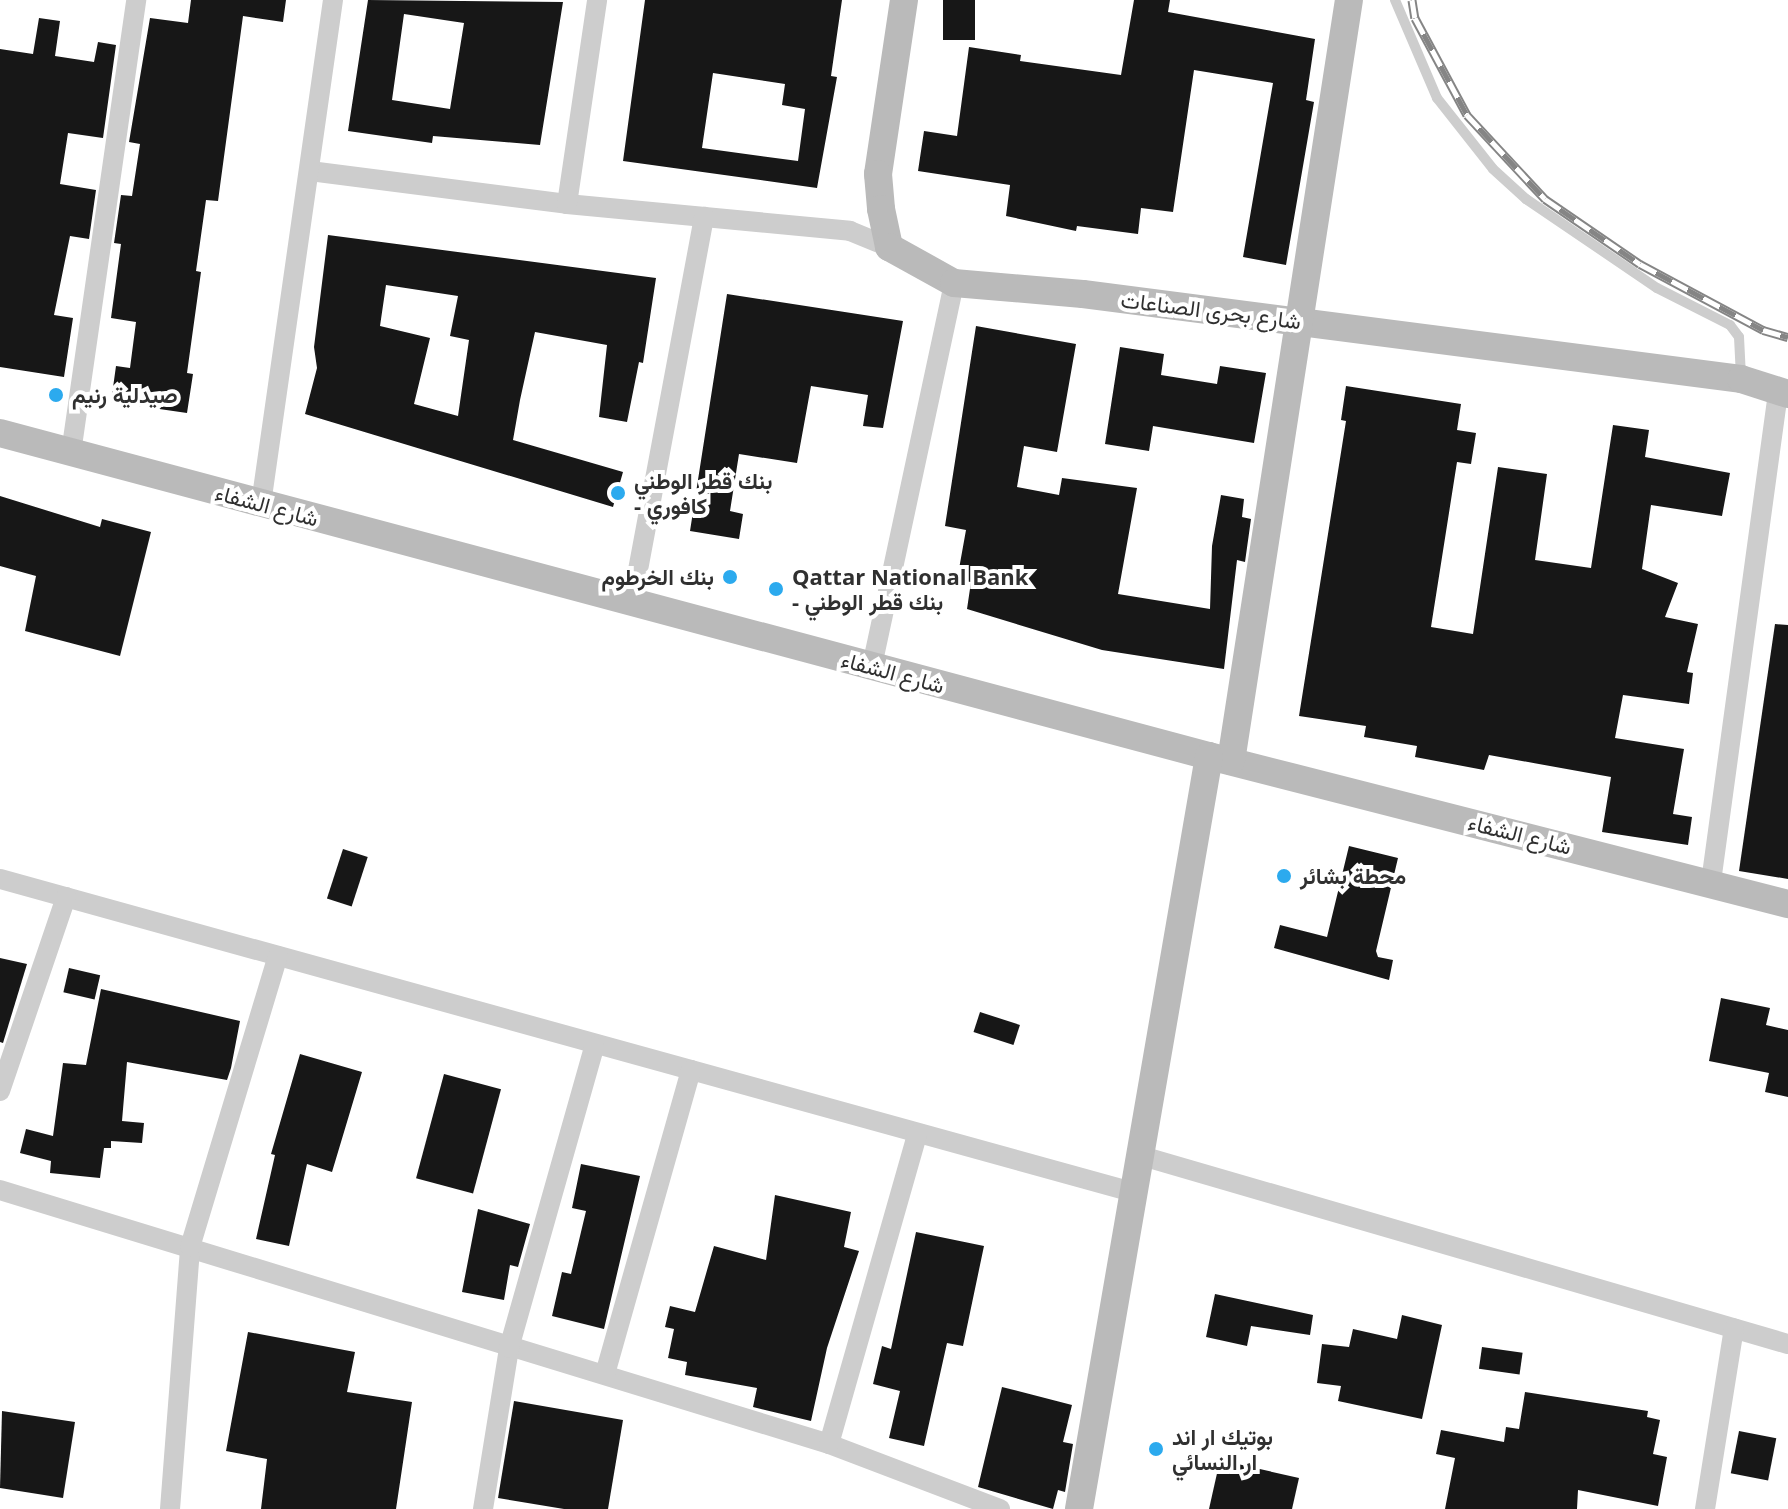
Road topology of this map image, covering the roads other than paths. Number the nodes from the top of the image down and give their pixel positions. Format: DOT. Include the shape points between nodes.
graph roads {
  1 [pos="136,0"];
  2 [pos="333,0"];
  3 [pos="597,0"];
  4 [pos="904,0"];
  5 [pos="1349,0"];
  6 [pos="1395,0"];
  7 [pos="310,171"];
  8 [pos="567,204"];
  9 [pos="704,217"];
  10 [pos="889,247"];
  11 [pos="954,283"];
  12 [pos="1298,321"];
  13 [pos="1741,379"];
  14 [pos="1783,394"];
  15 [pos="0,433"];
  16 [pos="71,453"];
  17 [pos="261,504"];
  18 [pos="632,602"];
  19 [pos="872,666"];
  20 [pos="1220,759"];
  21 [pos="0,879"];
  22 [pos="1711,882"];
  23 [pos="66,897"];
  24 [pos="1788,904"];
  25 [pos="278,956"];
  26 [pos="594,1047"];
  27 [pos="691,1070"];
  28 [pos="0,1091"];
  29 [pos="917,1135"];
  30 [pos="1142,1156"];
  31 [pos="0,1190"];
  32 [pos="1136,1193"];
  33 [pos="190,1247"];
  34 [pos="1734,1328"];
  35 [pos="1788,1344"];
  36 [pos="509,1348"];
  37 [pos="605,1374"];
  38 [pos="829,1444"];
  39 [pos="170,1509"];
  40 [pos="483,1509"];
  41 [pos="1000,1509"];
  42 [pos="1079,1509"];
  43 [pos="1705,1509"];
  1 -- 16 [label="street"];
  2 -- 7 [label="street"];
  3 -- 8 [label="street"];
  4 -- 10 [label="street" via="878,174"];
  5 -- 12 [label="street"];
  6 -- 13 [label="lane" via="1437,98 1493,169 1526,199 1657,288 1730,325 1739,337"];
  7 -- 8 [label="street"];
  7 -- 17 [label="street"];
  8 -- 9 [label="street"];
  9 -- 10 [label="street" via="850,231"];
  9 -- 18 [label="street"];
  10 -- 11 [label="street, شارع بحرى الصناعات"];
  11 -- 12 [label="street, شارع بحرى الصناعات"];
  11 -- 19 [label="street"];
  12 -- 13 [label="street, شارع بحرى الصناعات"];
  12 -- 20 [label="street"];
  13 -- 14 [label="street, شارع بحرى الصناعات"];
  14 -- 22 [label="street"];
  15 -- 16 [label="street, شارع الشفاء"];
  16 -- 17 [label="street, شارع الشفاء"];
  17 -- 18 [label="street, شارع الشفاء"];
  18 -- 19 [label="street, شارع الشفاء"];
  19 -- 20 [label="street, شارع الشفاء"];
  20 -- 22 [label="street, شارع الشفاء"];
  20 -- 30 [label="street"];
  21 -- 23 [label="street"];
  22 -- 24 [label="street, شارع الشفاء"];
  23 -- 25 [label="street"];
  23 -- 28 [label="street"];
  25 -- 26 [label="street"];
  25 -- 33 [label="street"];
  26 -- 27 [label="street"];
  26 -- 36 [label="street"];
  27 -- 29 [label="street"];
  27 -- 37 [label="street"];
  29 -- 32 [label="street"];
  29 -- 38 [label="street"];
  30 -- 32 [label="street"];
  30 -- 34 [label="street"];
  31 -- 33 [label="street"];
  32 -- 42 [label="street"];
  33 -- 36 [label="street"];
  33 -- 39 [label="street"];
  34 -- 35 [label="street"];
  34 -- 43 [label="street"];
  36 -- 37 [label="street"];
  36 -- 40 [label="street"];
  37 -- 38 [label="street"];
  38 -- 41 [label="street"];
}
